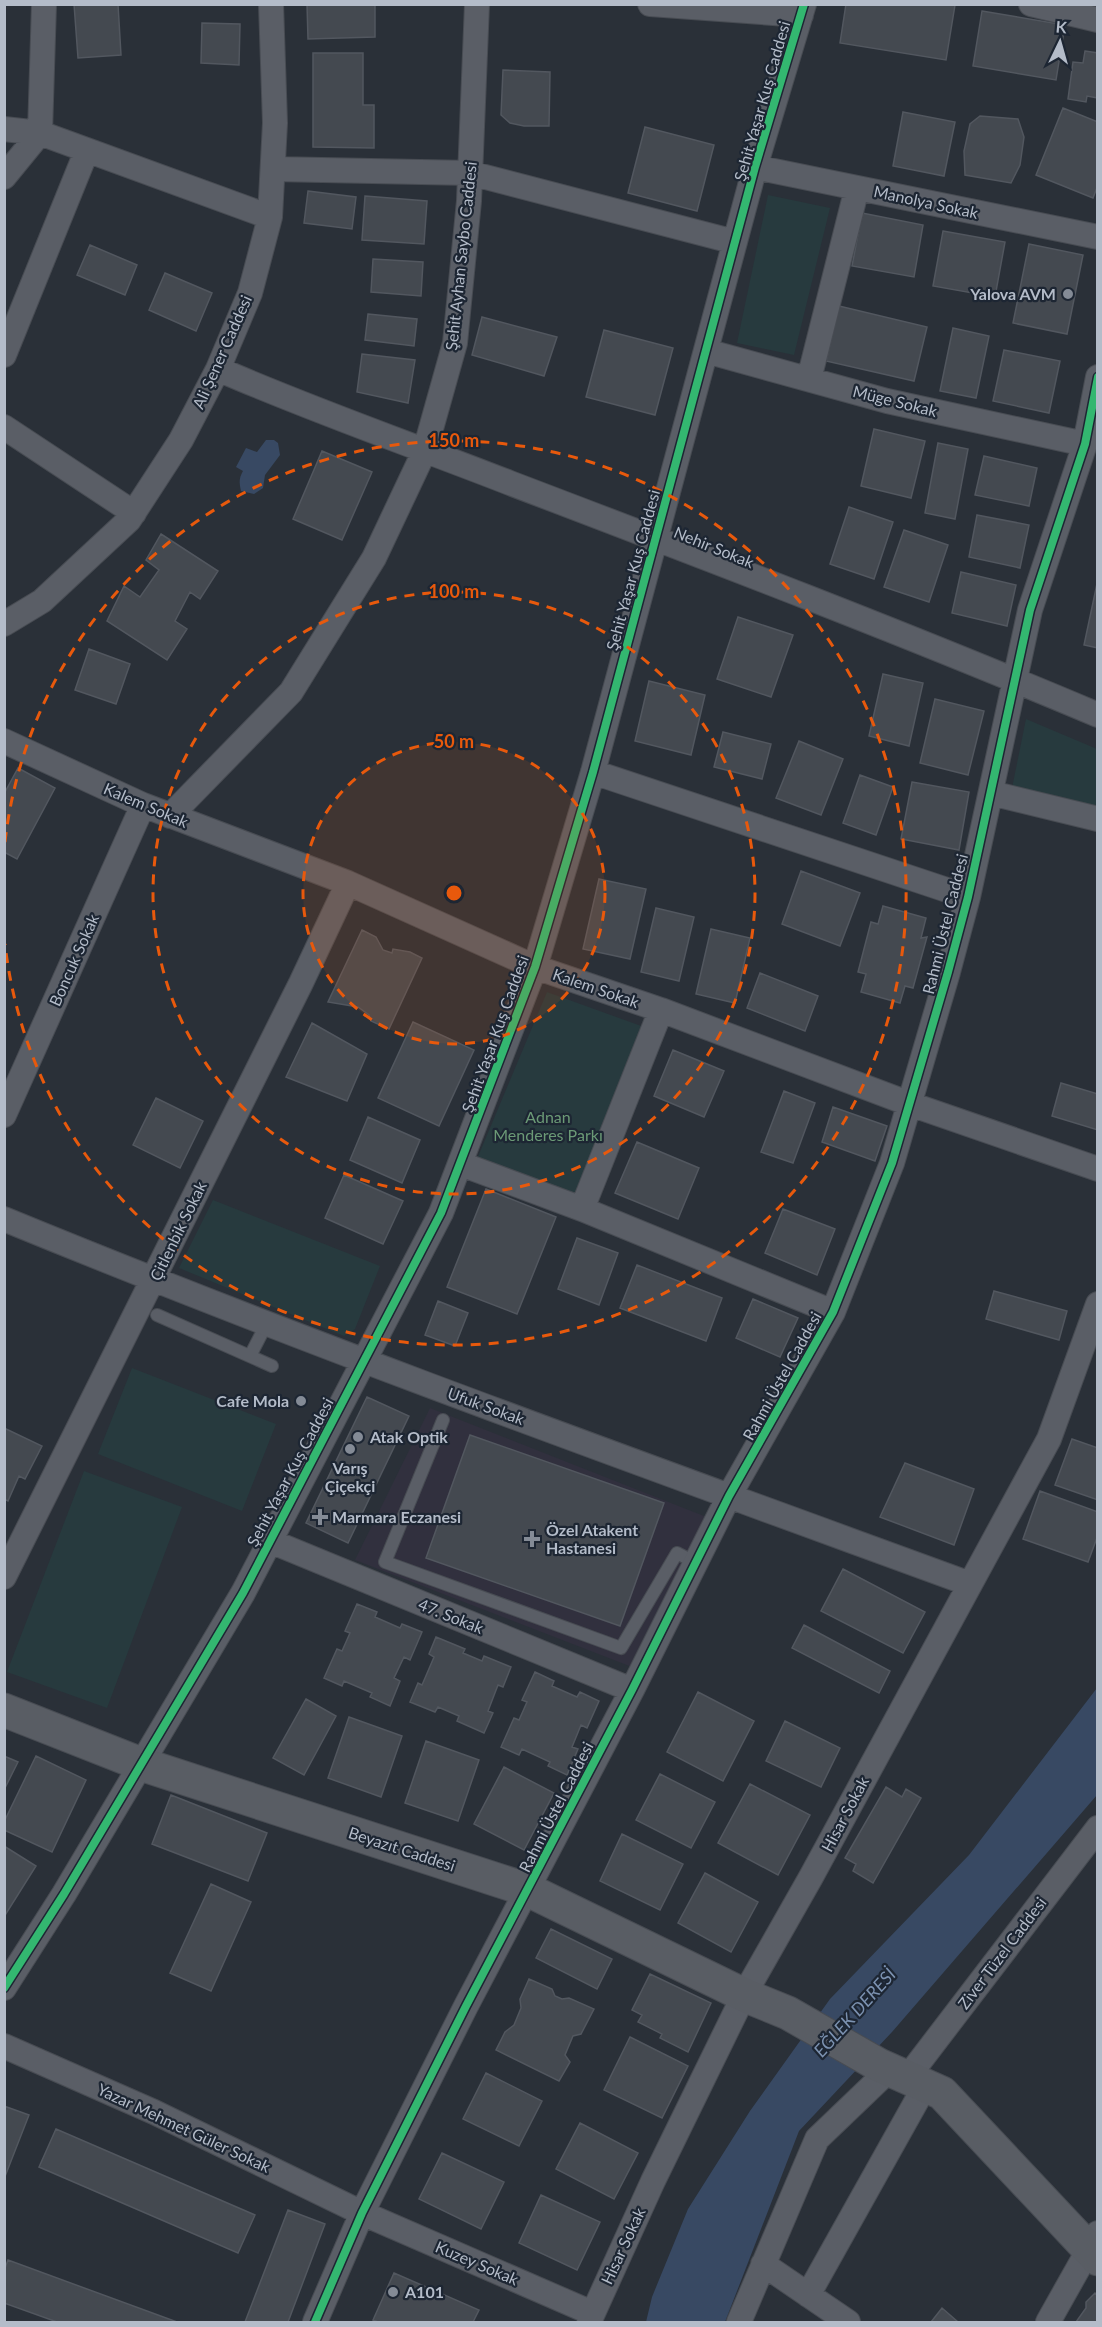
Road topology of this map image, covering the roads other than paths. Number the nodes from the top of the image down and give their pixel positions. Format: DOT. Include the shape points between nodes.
graph roads {
  1 [pos="44,4"];
  2 [pos="271,4"];
  3 [pos="477,4"];
  4 [pos="650,4"];
  5 [pos="1031,4"];
  6 [pos="803,10"];
  7 [pos="1098,20"];
  8 [pos="4,129"];
  9 [pos="40,133"];
  10 [pos="87,150"];
  11 [pos="756,167"];
  12 [pos="273,169"];
  13 [pos="470,173"];
  14 [pos="4,177"];
  15 [pos="857,188"];
  16 [pos="270,217"];
  17 [pos="1098,237"];
  18 [pos="735,242"];
  19 [pos="706,351"];
  20 [pos="4,355"];
  21 [pos="218,369"];
  22 [pos="1098,377"];
  23 [pos="810,380"];
  24 [pos="4,427"];
  25 [pos="1085,444"];
  26 [pos="425,450"];
  27 [pos="134,513"];
  28 [pos="655,538"];
  29 [pos="4,624"];
  30 [pos="1016,680"];
  31 [pos="1098,716"];
  32 [pos="4,741"];
  33 [pos="593,772"];
  34 [pos="991,793"];
  35 [pos="142,806"];
  36 [pos="170,816"];
  37 [pos="1098,819"];
  38 [pos="348,884"];
  39 [pos="968,897"];
  40 [pos="535,967"];
  41 [pos="661,1010"];
  42 [pos="910,1104"];
  43 [pos="4,1115"];
  44 [pos="461,1164"];
  45 [pos="1098,1169"];
  46 [pos="582,1209"];
  47 [pos="4,1219"];
  48 [pos="154,1280"];
  49 [pos="1098,1304"];
  50 [pos="833,1312"];
  51 [pos="157,1315"];
  52 [pos="267,1323"];
  53 [pos="250,1356"];
  54 [pos="364,1360"];
  55 [pos="272,1366"];
  56 [pos="443,1420"];
  57 [pos="729,1496"];
  58 [pos="270,1541"];
  59 [pos="696,1563"];
  60 [pos="4,1577"];
  61 [pos="970,1584"];
  62 [pos="632,1690"];
  63 [pos="4,1710"];
  64 [pos="141,1764"];
  65 [pos="1093,1843"];
  66 [pos="528,1890"];
  67 [pos="4,1988"];
  68 [pos="744,1995"];
  69 [pos="4,2046"];
  70 [pos="900,2075"];
  71 [pos="362,2213"];
  72 [pos="1095,2248"];
  73 [pos="764,2264"];
  74 [pos="808,2295"];
  75 [pos="591,2318"];
  76 [pos="315,2322"];
  77 [pos="739,2322"];
  78 [pos="848,2322"];
  79 [pos="1048,2322"];
  1 -- 9 [label="street"];
  2 -- 12 [label="street, Ali Şener Caddesi"];
  3 -- 13 [label="street, Şehit Ayhan Saybo Caddesi"];
  4 -- 6 [label="street"];
  5 -- 7 [label="street"];
  6 -- 11 [label="street, Şehit Yaşar Kuş Caddesi"];
  8 -- 9 [label="street"];
  9 -- 10 [label="street"];
  9 -- 14 [label="street"];
  10 -- 16 [label="street"];
  10 -- 20 [label="street"];
  11 -- 15 [label="street, Manolya Sokak"];
  11 -- 18 [label="street, Şehit Yaşar Kuş Caddesi"];
  12 -- 13 [label="street"];
  12 -- 16 [label="street, Ali Şener Caddesi"];
  13 -- 18 [label="street"];
  13 -- 26 [label="street, Şehit Ayhan Saybo Caddesi" via="455,344"];
  15 -- 17 [label="street, Manolya Sokak"];
  15 -- 23 [label="street"];
  16 -- 21 [label="street, Ali Şener Caddesi" via="250,293"];
  18 -- 19 [label="street, Şehit Yaşar Kuş Caddesi"];
  19 -- 23 [label="street, Müge Sokak"];
  19 -- 28 [label="street, Şehit Yaşar Kuş Caddesi"];
  21 -- 26 [label="street, Nehir Sokak" via="299,404"];
  21 -- 27 [label="street, Ali Şener Caddesi" via="181,440"];
  22 -- 25 [label="street, Rahmi Üstel Caddesi"];
  23 -- 25 [label="street, Müge Sokak"];
  24 -- 27 [label="street"];
  25 -- 30 [label="street, Rahmi Üstel Caddesi" via="1030,610"];
  26 -- 28 [label="street, Nehir Sokak"];
  26 -- 36 [label="street, Şehit Ayhan Saybo Caddesi" via="374,558 291,692"];
  27 -- 29 [label="street, Ali Şener Caddesi" via="42,601"];
  28 -- 30 [label="street, Nehir Sokak"];
  28 -- 33 [label="street, Şehit Yaşar Kuş Caddesi"];
  30 -- 31 [label="street, Nehir Sokak"];
  30 -- 34 [label="street, Rahmi Üstel Caddesi"];
  32 -- 35 [label="street, Kalem Sokak"];
  33 -- 39 [label="street"];
  33 -- 40 [label="street, Şehit Yaşar Kuş Caddesi"];
  34 -- 37 [label="street"];
  34 -- 39 [label="street, Rahmi Üstel Caddesi"];
  35 -- 36 [label="street, Kalem Sokak"];
  35 -- 43 [label="street, Boncuk Sokak"];
  36 -- 38 [label="street, Kalem Sokak"];
  38 -- 40 [label="street, Kalem Sokak"];
  38 -- 48 [label="street, Çitlenbik Sokak"];
  39 -- 42 [label="street, Rahmi Üstel Caddesi"];
  40 -- 41 [label="street, Kalem Sokak"];
  40 -- 44 [label="street, Şehit Yaşar Kuş Caddesi"];
  41 -- 42 [label="street, Kalem Sokak"];
  41 -- 46 [label="street"];
  42 -- 45 [label="street, Kalem Sokak"];
  42 -- 50 [label="street, Rahmi Üstel Caddesi" via="892,1163"];
  44 -- 46 [label="street"];
  44 -- 54 [label="street, Şehit Yaşar Kuş Caddesi" via="441,1213"];
  46 -- 50 [label="street"];
  47 -- 48 [label="street, Ufuk Sokak"];
  48 -- 52 [label="street, Ufuk Sokak"];
  48 -- 60 [label="street, Çitlenbik Sokak"];
  49 -- 61 [label="street, Hisar Sokak" via="1049,1438"];
  50 -- 57 [label="street, Rahmi Üstel Caddesi"];
  51 -- 53 [label="lane"];
  52 -- 53 [label="lane"];
  52 -- 54 [label="street, Ufuk Sokak"];
  53 -- 55 [label="lane"];
  54 -- 57 [label="street, Ufuk Sokak"];
  54 -- 58 [label="street, Şehit Yaşar Kuş Caddesi"];
  56 -- 59 [label="lane" via="385,1562 621,1648 677,1553"];
  57 -- 59 [label="street, Rahmi Üstel Caddesi"];
  57 -- 61 [label="street, Ufuk Sokak"];
  58 -- 62 [label="street, 47. Sokak"];
  58 -- 64 [label="street, Şehit Yaşar Kuş Caddesi"];
  59 -- 62 [label="street, Rahmi Üstel Caddesi"];
  61 -- 68 [label="street, Hisar Sokak"];
  62 -- 66 [label="street, Rahmi Üstel Caddesi"];
  63 -- 64 [label="street, Beyazıt Caddesi"];
  64 -- 66 [label="street, Beyazıt Caddesi"];
  64 -- 67 [label="street, Şehit Yaşar Kuş Caddesi"];
  65 -- 70 [label="street, Ziver Tüzel Caddesi"];
  66 -- 68 [label="street, Beyazıt Caddesi"];
  66 -- 71 [label="street, Rahmi Üstel Caddesi"];
  68 -- 70 [label="street, Beyazıt Caddesi" via="789,2013"];
  68 -- 75 [label="street, Hisar Sokak"];
  69 -- 71 [label="street, Yazar Mehmet Güler Sokak" via="153,2112"];
  70 -- 72 [label="street, Beyazıt Caddesi" via="942,2093"];
  70 -- 73 [label="street" via="817,2139"];
  70 -- 74 [label="street"];
  71 -- 75 [label="street, Kuzey Sokak"];
  71 -- 76 [label="street, Rahmi Üstel Caddesi"];
  72 -- 79 [label="street"];
  73 -- 74 [label="street"];
  73 -- 77 [label="street"];
  74 -- 78 [label="street"];
}
